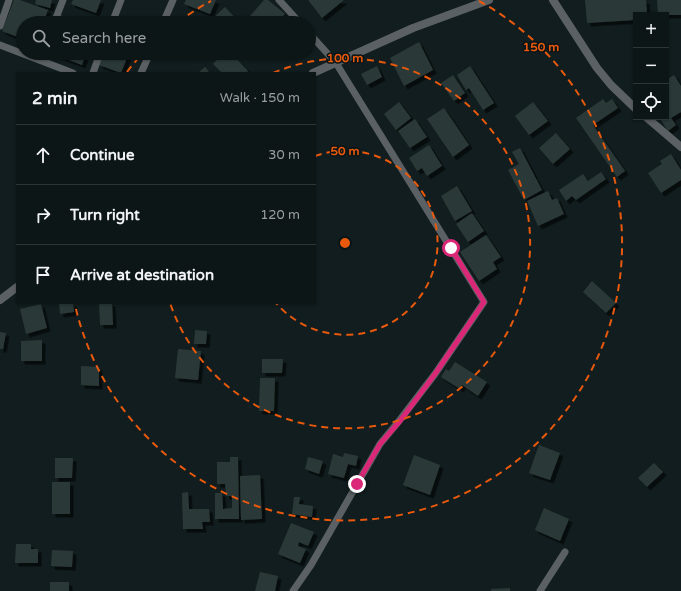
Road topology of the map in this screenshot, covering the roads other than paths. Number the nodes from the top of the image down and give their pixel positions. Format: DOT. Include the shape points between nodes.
graph roads {
  1 [pos="9,0"];
  2 [pos="62,0"];
  3 [pos="121,0"];
  4 [pos="173,0"];
  5 [pos="279,0"];
  6 [pos="489,0"];
  7 [pos="553,0"];
  8 [pos="56,16"];
  9 [pos="115,16"];
  10 [pos="166,16"];
  11 [pos="294,16"];
  12 [pos="0,26"];
  13 [pos="316,41"];
  14 [pos="0,45"];
  15 [pos="16,49"];
  16 [pos="48,60"];
  17 [pos="98,60"];
  18 [pos="147,60"];
  19 [pos="336,63"];
  20 [pos="72,72"];
  21 [pos="93,72"];
  22 [pos="141,72"];
  23 [pos="315,72"];
  24 [pos="633,106"];
  25 [pos="650,120"];
  26 [pos="681,147"];
  27 [pos="16,288"];
  28 [pos="0,300"];
  29 [pos="564,552"];
  30 [pos="293,591"];
  31 [pos="540,591"];
  1 -- 12 [label="lane"];
  2 -- 8 [label="lane"];
  3 -- 9 [label="lane"];
  4 -- 10 [label="lane"];
  5 -- 11 [label="lane"];
  6 -- 19 [label="street" via="413,28"];
  7 -- 24 [label="street" via="597,68"];
  13 -- 19 [label="lane"];
  14 -- 15 [label="lane"];
  16 -- 20 [label="lane"];
  17 -- 21 [label="lane"];
  18 -- 22 [label="lane"];
  19 -- 23 [label="street"];
  19 -- 30 [label="lane" via="484,302 435,374 380,444 311,565"];
  25 -- 26 [label="street"];
  27 -- 28 [label="street"];
  29 -- 31 [label="lane"];
}
